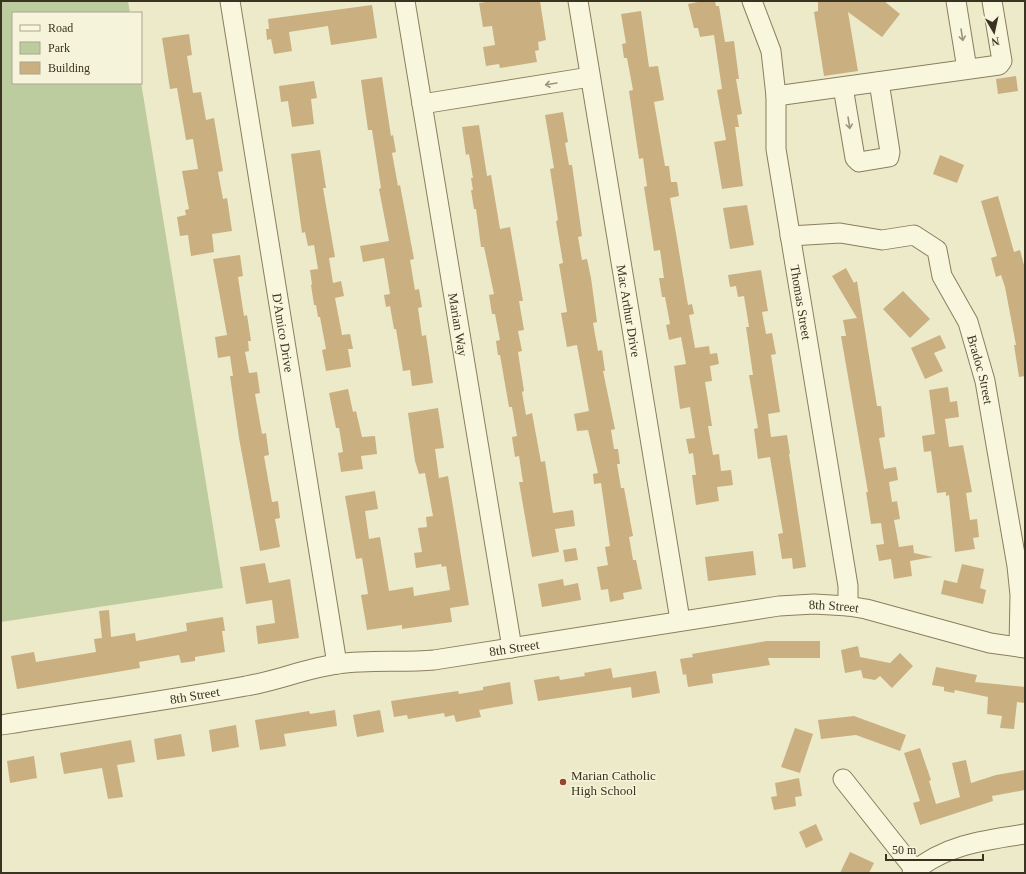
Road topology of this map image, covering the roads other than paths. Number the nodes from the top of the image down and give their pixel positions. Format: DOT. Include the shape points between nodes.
graph roads {
  1 [pos="230,1"];
  2 [pos="406,1"];
  3 [pos="578,1"];
  4 [pos="752,1"];
  5 [pos="956,1"];
  6 [pos="992,1"];
  7 [pos="968,69"];
  8 [pos="590,77"];
  9 [pos="879,82"];
  10 [pos="843,87"];
  11 [pos="776,96"];
  12 [pos="422,104"];
  13 [pos="790,236"];
  14 [pos="848,606"];
  15 [pos="680,620"];
  16 [pos="512,648"];
  17 [pos="1022,648"];
  18 [pos="338,664"];
  19 [pos="1,725"];
  20 [pos="843,779"];
  21 [pos="1025,834"];
  22 [pos="914,871"];
  1 -- 18 [label="street, D'Amico Drive"];
  2 -- 12 [label="street, Marian Way"];
  3 -- 8 [label="street, Mac Arthur Drive"];
  4 -- 11 [label="street, Thomas Street" via="771,51"];
  5 -- 7 [label="street, one-way"];
  6 -- 7 [label="street" via="1002,61 999,65"];
  7 -- 9 [label="street"];
  8 -- 12 [label="street, one-way"];
  8 -- 15 [label="street, Mac Arthur Drive"];
  9 -- 10 [label="street"];
  10 -- 9 [label="street, one-way" via="855,158 858,162 889,157"];
  10 -- 11 [label="street"];
  11 -- 13 [label="street, Thomas Street" via="776,149"];
  12 -- 16 [label="street, Marian Way"];
  13 -- 14 [label="street, Thomas Street" via="848,586"];
  13 -- 17 [label="street, Bradoc Street" via="840,234 882,240 914,235 937,250 942,276 968,322 986,381 1017,566"];
  14 -- 15 [label="street, 8th Street" via="779,606"];
  14 -- 17 [label="street, 8th Street" via="990,643"];
  15 -- 16 [label="street, 8th Street"];
  16 -- 18 [label="street, 8th Street" via="414,662 368,661"];
  18 -- 19 [label="street, 8th Street" via="246,686"];
  20 -- 22 [label="street"];
  21 -- 22 [label="street" via="972,842 952,848"];
}
